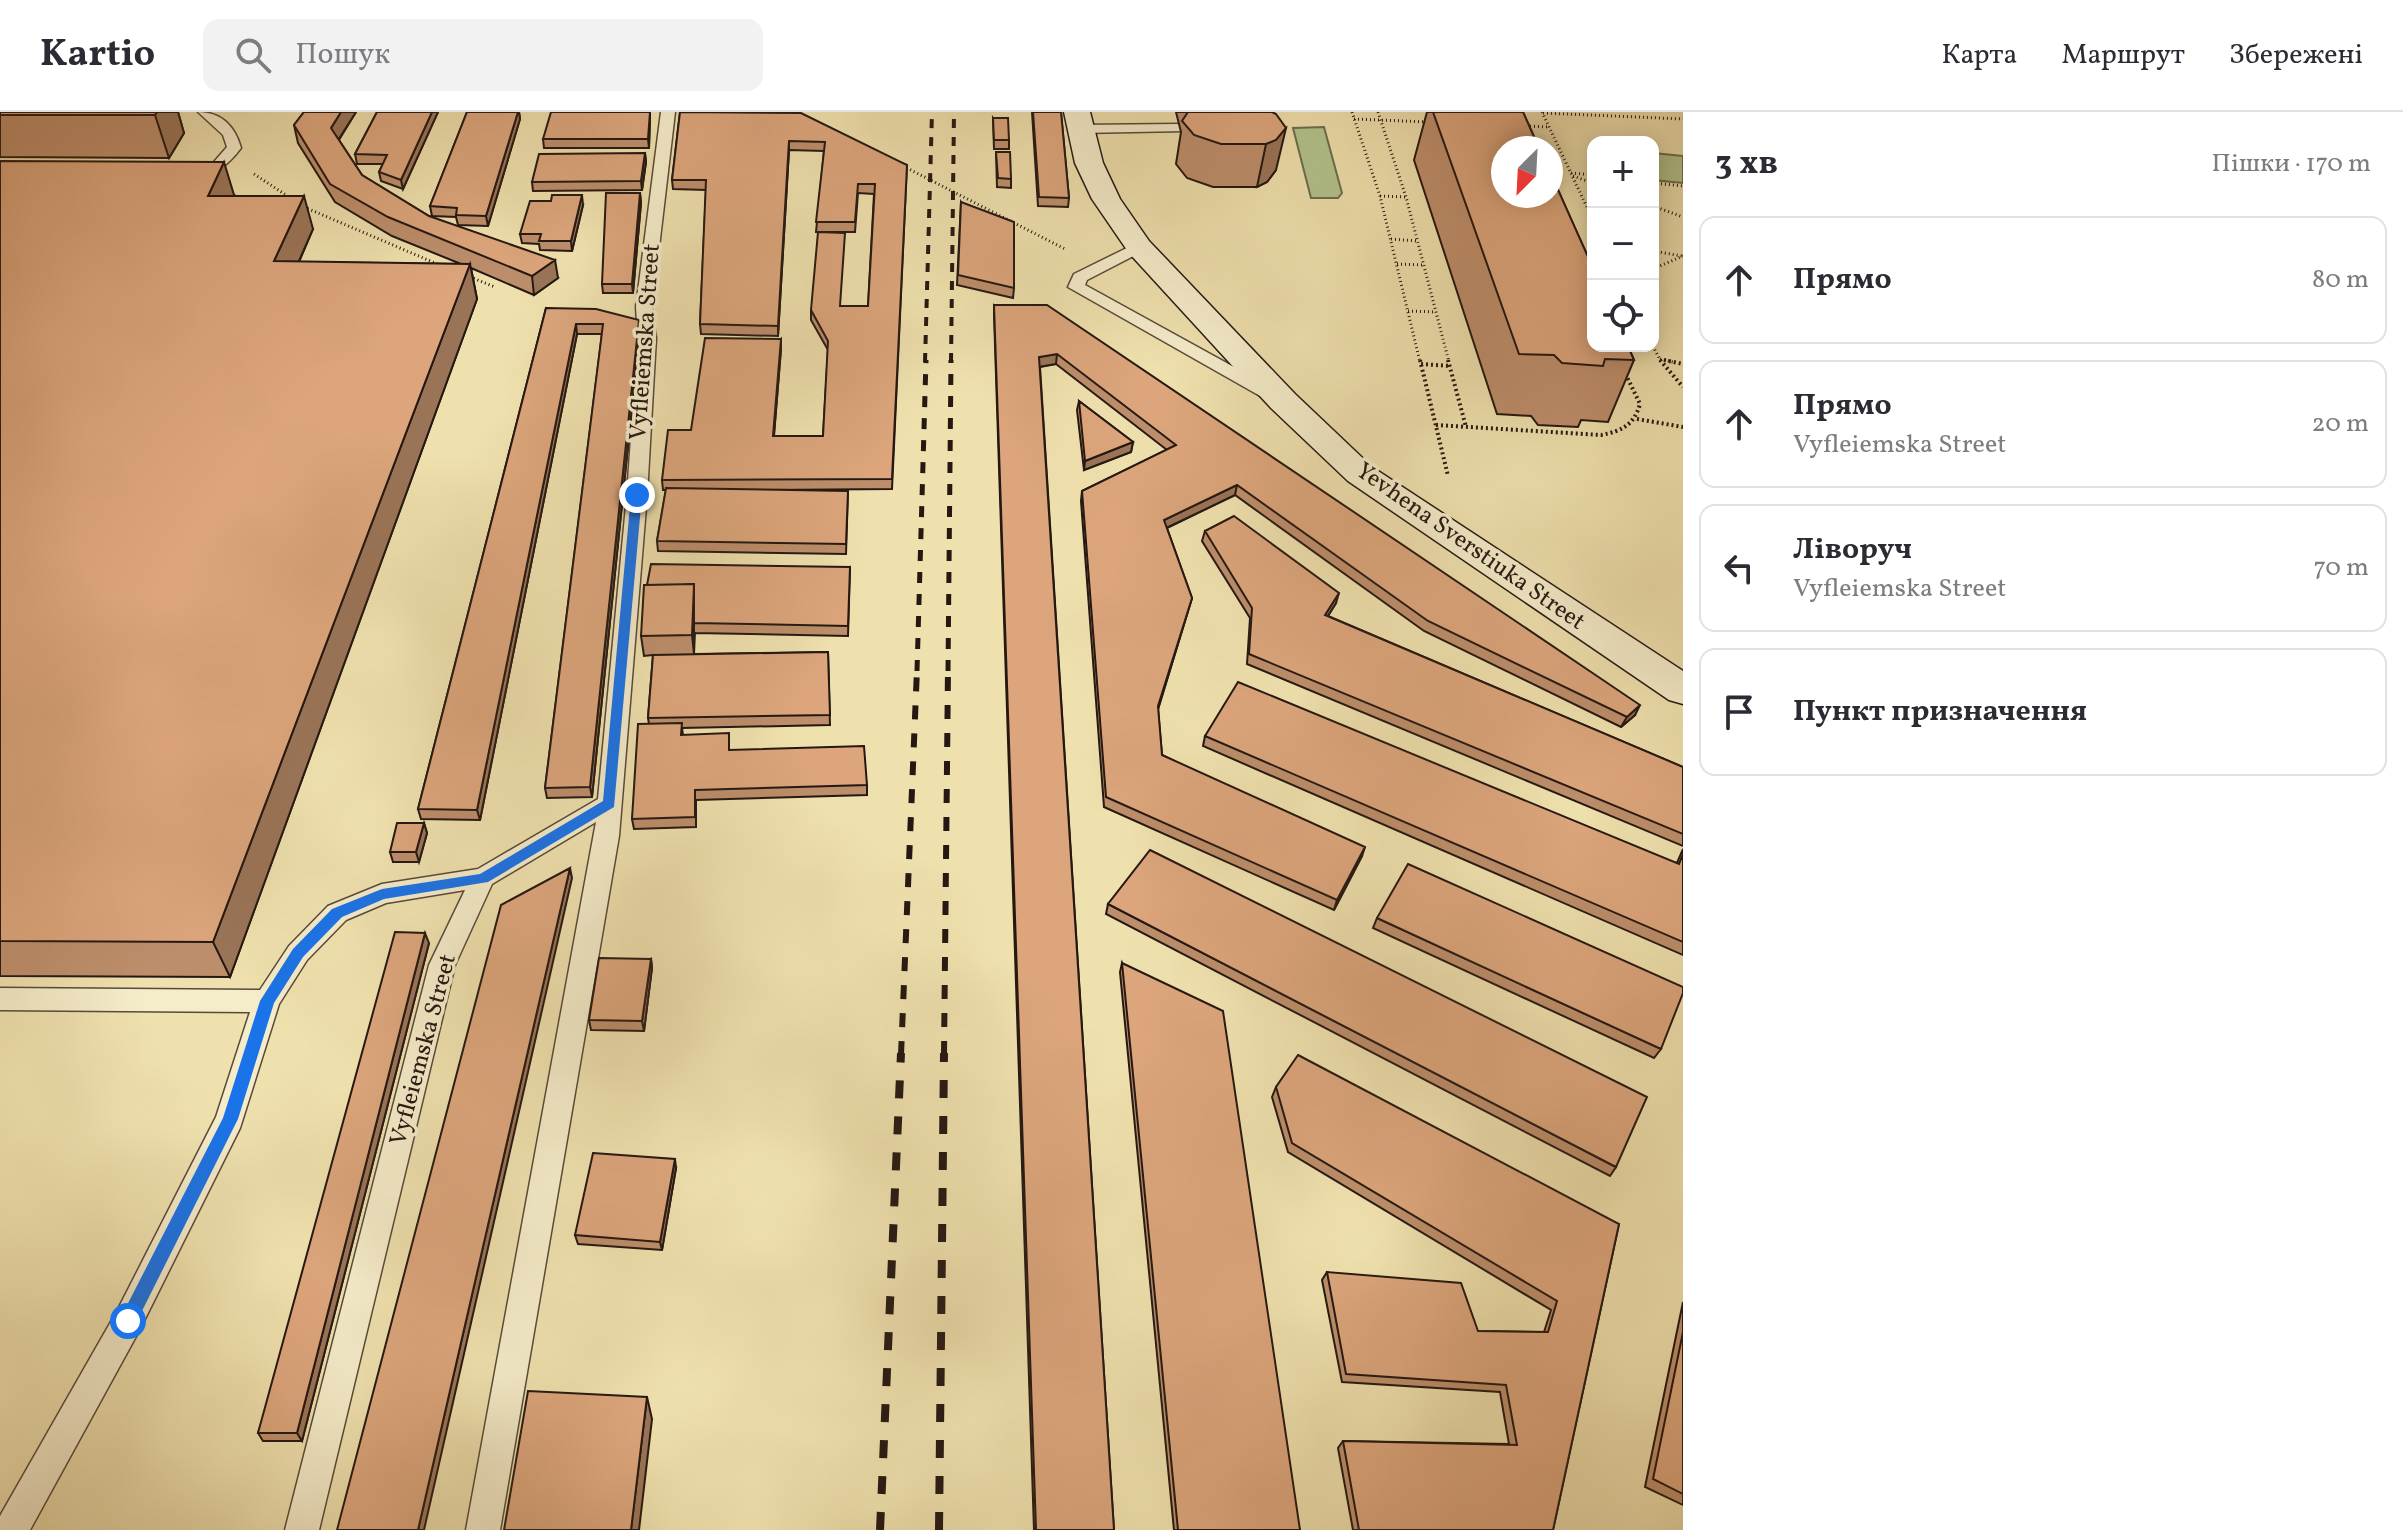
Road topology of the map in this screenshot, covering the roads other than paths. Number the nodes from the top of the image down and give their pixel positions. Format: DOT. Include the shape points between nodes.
graph roads {
  1 [pos="205,112"];
  2 [pos="668,112"];
  3 [pos="1078,120"];
  4 [pos="1180,128"];
  5 [pos="171,173"];
  6 [pos="1139,247"];
  7 [pos="1283,401"];
  8 [pos="1683,690"];
  9 [pos="609,803"];
  10 [pos="483,878"];
  11 [pos="0,999"];
  12 [pos="267,1001"];
  13 [pos="11,1530"];
  14 [pos="302,1530"];
  15 [pos="483,1530"];
  1 -- 5 [label="lane" via="230,133 234,148 210,170"];
  2 -- 9 [label="lane, Vyfleiemska Street" via="644,307 639,463"];
  3 -- 4 [label="lane"];
  3 -- 6 [label="main road, Yevhena Sverstiuka Street" via="1106,199"];
  6 -- 7 [label="main road, Yevhena Sverstiuka Street"];
  6 -- 7 [label="lane" via="1080,277 1076,287"];
  7 -- 8 [label="main road, Yevhena Sverstiuka Street" via="1360,474"];
  9 -- 10 [label="lane"];
  9 -- 15 [label="lane, Vyfleiemska Street" via="605,852"];
  10 -- 12 [label="lane" via="382,894 337,913 298,953"];
  10 -- 14 [label="lane, Vyfleiemska Street" via="442,965"];
  11 -- 12 [label="lane"];
  12 -- 13 [label="lane" via="230,1119 128,1321"];
}
